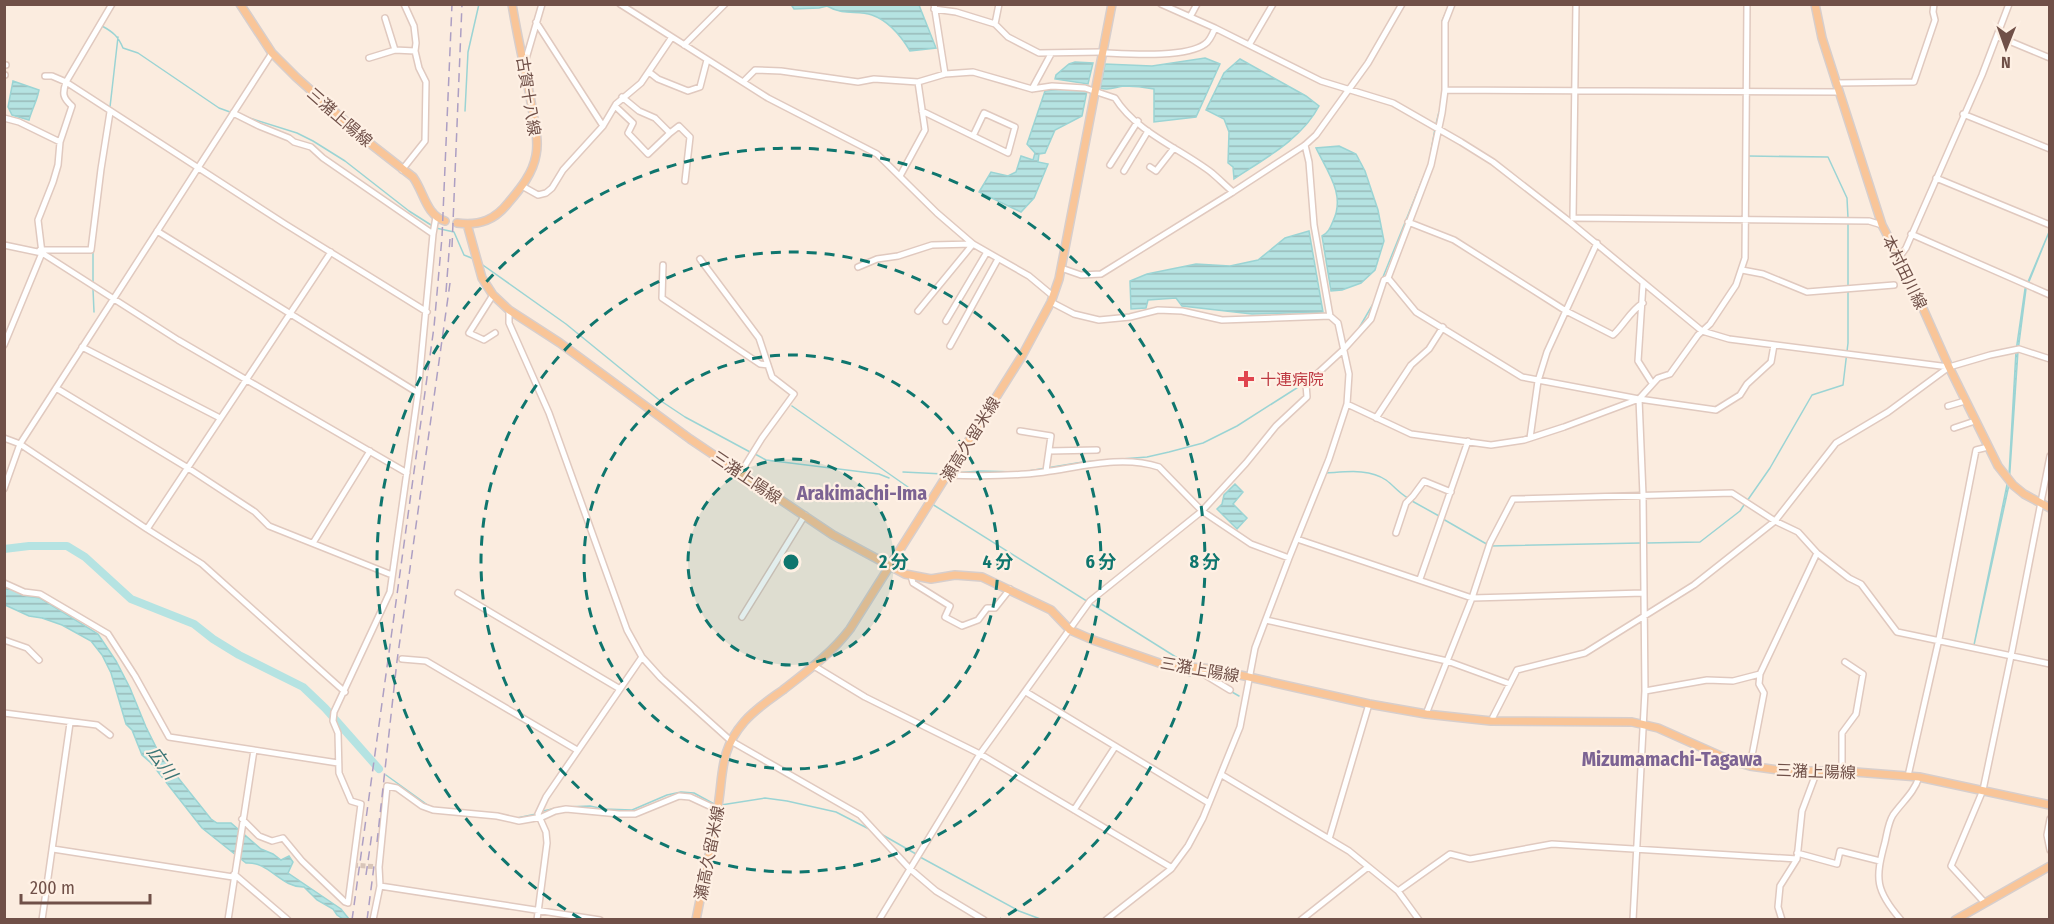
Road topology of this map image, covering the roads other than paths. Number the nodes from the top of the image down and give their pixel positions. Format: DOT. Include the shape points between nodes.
graph roads {
  1 [pos="112,4"];
  2 [pos="240,4"];
  3 [pos="404,4"];
  4 [pos="512,4"];
  5 [pos="542,4"];
  6 [pos="620,4"];
  7 [pos="725,4"];
  8 [pos="999,4"];
  9 [pos="1112,4"];
  10 [pos="1161,4"];
  11 [pos="1197,4"];
  12 [pos="1274,4"];
  13 [pos="1402,4"];
  14 [pos="1452,4"];
  15 [pos="1576,4"];
  16 [pos="1747,4"];
  17 [pos="1815,4"];
  18 [pos="1934,4"];
  19 [pos="2008,4"];
  20 [pos="934,7"];
  21 [pos="1190,17"];
  22 [pos="385,18"];
  23 [pos="536,22"];
  24 [pos="995,24"];
  25 [pos="1215,28"];
  26 [pos="1997,36"];
  27 [pos="672,37"];
  28 [pos="684,45"];
  29 [pos="1249,45"];
  30 [pos="395,50"];
  31 [pos="415,51"];
  32 [pos="272,53"];
  33 [pos="1103,53"];
  34 [pos="1051,54"];
  35 [pos="369,58"];
  36 [pos="2049,58"];
  37 [pos="707,60"];
  38 [pos="525,62"];
  39 [pos="649,72"];
  40 [pos="945,74"];
  41 [pos="45,76"];
  42 [pos="66,82"];
  43 [pos="742,82"];
  44 [pos="918,82"];
  45 [pos="1836,83"];
  46 [pos="1032,89"];
  47 [pos="1349,89"];
  48 [pos="1445,90"];
  49 [pos="1575,90"];
  50 [pos="1095,91"];
  51 [pos="1746,92"];
  52 [pos="1839,92"];
  53 [pos="622,98"];
  54 [pos="615,106"];
  55 [pos="922,111"];
  56 [pos="110,112"];
  57 [pos="233,112"];
  58 [pos="1963,114"];
  59 [pos="4,118"];
  60 [pos="1138,121"];
  61 [pos="603,126"];
  62 [pos="1439,129"];
  63 [pos="1148,131"];
  64 [pos="670,132"];
  65 [pos="974,136"];
  66 [pos="60,142"];
  67 [pos="1305,144"];
  68 [pos="1174,148"];
  69 [pos="2049,149"];
  70 [pos="1110,165"];
  71 [pos="1150,167"];
  72 [pos="198,168"];
  73 [pos="402,170"];
  74 [pos="1124,171"];
  75 [pos="900,176"];
  76 [pos="1936,178"];
  77 [pos="685,181"];
  78 [pos="522,186"];
  79 [pos="1233,192"];
  80 [pos="436,217"];
  81 [pos="1572,220"];
  82 [pos="1746,220"];
  83 [pos="445,221"];
  84 [pos="1408,222"];
  85 [pos="457,223"];
  86 [pos="466,224"];
  87 [pos="1882,225"];
  88 [pos="2049,225"];
  89 [pos="158,231"];
  90 [pos="433,234"];
  91 [pos="1911,234"];
  92 [pos="973,243"];
  93 [pos="1597,243"];
  94 [pos="4,245"];
  95 [pos="41,251"];
  96 [pos="331,252"];
  97 [pos="987,252"];
  98 [pos="700,259"];
  99 [pos="998,259"];
  100 [pos="1898,259"];
  101 [pos="663,266"];
  102 [pos="858,267"];
  103 [pos="1061,268"];
  104 [pos="1742,270"];
  105 [pos="1388,278"];
  106 [pos="1643,284"];
  107 [pos="1894,285"];
  108 [pos="493,295"];
  109 [pos="2049,295"];
  110 [pos="114,297"];
  111 [pos="1052,299"];
  112 [pos="1642,303"];
  113 [pos="508,310"];
  114 [pos="918,311"];
  115 [pos="1566,311"];
  116 [pos="427,312"];
  117 [pos="290,313"];
  118 [pos="1330,316"];
  119 [pos="946,321"];
  120 [pos="1443,327"];
  121 [pos="1702,331"];
  122 [pos="495,333"];
  123 [pos="4,345"];
  124 [pos="1774,345"];
  125 [pos="950,346"];
  126 [pos="82,347"];
  127 [pos="1343,350"];
  128 [pos="2049,359"];
  129 [pos="768,365"];
  130 [pos="1949,367"];
  131 [pos="246,378"];
  132 [pos="1538,381"];
  133 [pos="1652,383"];
  134 [pos="56,388"];
  135 [pos="418,393"];
  136 [pos="1639,399"];
  137 [pos="1965,401"];
  138 [pos="1347,404"];
  139 [pos="1948,406"];
  140 [pos="220,418"];
  141 [pos="1376,418"];
  142 [pos="1975,421"];
  143 [pos="1954,428"];
  144 [pos="1020,431"];
  145 [pos="4,438"];
  146 [pos="1530,438"];
  147 [pos="1468,441"];
  148 [pos="20,444"];
  149 [pos="1988,447"];
  150 [pos="1097,450"];
  151 [pos="370,451"];
  152 [pos="1049,451"];
  153 [pos="2049,456"];
  154 [pos="188,468"];
  155 [pos="1046,471"];
  156 [pos="741,472"];
  157 [pos="407,473"];
  158 [pos="947,476"];
  159 [pos="4,489"];
  160 [pos="1451,492"];
  161 [pos="1643,495"];
  162 [pos="2040,504"];
  163 [pos="2049,508"];
  164 [pos="1202,511"];
  165 [pos="805,515"];
  166 [pos="1775,521"];
  167 [pos="147,529"];
  168 [pos="1395,533"];
  169 [pos="1297,539"];
  170 [pos="314,543"];
  171 [pos="1818,553"];
  172 [pos="1288,558"];
  173 [pos="889,566"];
  174 [pos="392,575"];
  175 [pos="911,576"];
  176 [pos="1420,579"];
  177 [pos="4,583"];
  178 [pos="1010,589"];
  179 [pos="458,593"];
  180 [pos="1643,593"];
  181 [pos="1472,598"];
  182 [pos="742,617"];
  183 [pos="1644,617"];
  184 [pos="1266,620"];
  185 [pos="1070,630"];
  186 [pos="1939,639"];
  187 [pos="4,640"];
  188 [pos="2011,656"];
  189 [pos="642,657"];
  190 [pos="402,658"];
  191 [pos="39,660"];
  192 [pos="1447,661"];
  193 [pos="1845,662"];
  194 [pos="2049,664"];
  195 [pos="814,666"];
  196 [pos="1198,668"];
  197 [pos="1760,674"];
  198 [pos="1248,678"];
  199 [pos="1510,684"];
  200 [pos="620,689"];
  201 [pos="1230,690"];
  202 [pos="1645,691"];
  203 [pos="345,692"];
  204 [pos="1026,692"];
  205 [pos="1369,704"];
  206 [pos="4,713"];
  207 [pos="1426,714"];
  208 [pos="1491,721"];
  209 [pos="70,723"];
  210 [pos="1642,724"];
  211 [pos="110,735"];
  212 [pos="731,741"];
  213 [pos="1115,747"];
  214 [pos="254,750"];
  215 [pos="577,750"];
  216 [pos="980,754"];
  217 [pos="338,763"];
  218 [pos="1750,766"];
  219 [pos="1816,771"];
  220 [pos="1842,771"];
  221 [pos="1222,775"];
  222 [pos="1908,776"];
  223 [pos="1919,777"];
  224 [pos="1983,790"];
  225 [pos="1209,802"];
  226 [pos="2049,805"];
  227 [pos="718,810"];
  228 [pos="1074,810"];
  229 [pos="539,817"];
  230 [pos="2049,819"];
  231 [pos="242,822"];
  232 [pos="1329,839"];
  233 [pos="53,849"];
  234 [pos="1636,849"];
  235 [pos="2049,850"];
  236 [pos="1797,856"];
  237 [pos="1880,861"];
  238 [pos="2049,866"];
  239 [pos="1368,867"];
  240 [pos="909,868"];
  241 [pos="1172,868"];
  242 [pos="234,874"];
  243 [pos="380,886"];
  244 [pos="1398,891"];
  245 [pos="1985,903"];
  246 [pos="538,911"];
  247 [pos="1418,919"];
  248 [pos="1958,919"];
  249 [pos="42,920"];
  250 [pos="228,920"];
  251 [pos="288,920"];
  252 [pos="373,920"];
  253 [pos="537,920"];
  254 [pos="600,920"];
  255 [pos="696,920"];
  256 [pos="879,920"];
  257 [pos="984,920"];
  258 [pos="1106,920"];
  259 [pos="1301,920"];
  260 [pos="1633,920"];
  261 [pos="1782,920"];
  262 [pos="1901,920"];
  1 -- 42 [label="street"];
  2 -- 32 [label="main road, 三潴上陽線"];
  3 -- 31 [label="street" via="414,26"];
  4 -- 38 [label="main road, 古賀十八線"];
  5 -- 23 [label="street"];
  6 -- 27 [label="street"];
  7 -- 28 [label="street"];
  8 -- 24 [label="street"];
  9 -- 33 [label="main road, 瀬高久留米線"];
  10 -- 21 [label="street"];
  11 -- 21 [label="street"];
  12 -- 29 [label="street"];
  13 -- 47 [label="street"];
  14 -- 48 [label="street" via="1445,22"];
  15 -- 49 [label="street"];
  16 -- 51 [label="street"];
  17 -- 45 [label="main road, 本村田川線"];
  18 -- 45 [label="street" via="1935,20 1914,82"];
  19 -- 26 [label="street"];
  20 -- 24 [label="street"];
  20 -- 40 [label="street"];
  21 -- 25 [label="street"];
  22 -- 30 [label="street"];
  23 -- 38 [label="street"];
  23 -- 61 [label="street"];
  24 -- 34 [label="street" via="1008,37 1039,53"];
  25 -- 29 [label="street"];
  25 -- 33 [label="street" via="1206,44 1191,49 1137,55"];
  26 -- 36 [label="street"];
  26 -- 58 [label="street"];
  27 -- 28 [label="street"];
  27 -- 39 [label="street"];
  28 -- 37 [label="street"];
  29 -- 47 [label="street" via="1321,81"];
  30 -- 31 [label="street"];
  30 -- 35 [label="street"];
  31 -- 73 [label="street" via="426,82 426,135"];
  32 -- 57 [label="street"];
  32 -- 73 [label="main road, 三潴上陽線" via="319,100"];
  33 -- 34 [label="street"];
  33 -- 50 [label="main road, 瀬高久留米線"];
  34 -- 46 [label="street"];
  37 -- 39 [label="street" via="700,87 688,91"];
  37 -- 43 [label="street"];
  38 -- 78 [label="main road, 古賀十八線" via="537,141 534,163"];
  39 -- 53 [label="street"];
  40 -- 44 [label="street"];
  40 -- 46 [label="street" via="973,72"];
  41 -- 42 [label="street"];
  42 -- 56 [label="street"];
  42 -- 66 [label="street" via="64,98 72,106"];
  43 -- 44 [label="street" via="755,70 858,82"];
  43 -- 75 [label="street" via="860,144"];
  44 -- 55 [label="street"];
  45 -- 52 [label="main road, 本村田川線"];
  46 -- 50 [label="street" via="1052,86"];
  47 -- 62 [label="street" via="1393,103"];
  47 -- 67 [label="street"];
  48 -- 49 [label="street"];
  48 -- 62 [label="street"];
  49 -- 51 [label="street"];
  49 -- 81 [label="street"];
  50 -- 60 [label="street" via="1115,98"];
  50 -- 103 [label="main road, 瀬高久留米線"];
  51 -- 52 [label="street"];
  51 -- 82 [label="street"];
  52 -- 87 [label="main road, 本村田川線"];
  53 -- 54 [label="street"];
  53 -- 64 [label="street"];
  54 -- 61 [label="street"];
  54 -- 64 [label="street" via="633,123 628,133 648,154"];
  55 -- 65 [label="street"];
  55 -- 75 [label="street" via="925,130"];
  56 -- 72 [label="street"];
  56 -- 95 [label="street" via="91,250"];
  57 -- 72 [label="street"];
  57 -- 90 [label="street" via="311,147"];
  58 -- 69 [label="street"];
  58 -- 76 [label="street"];
  59 -- 66 [label="street"];
  60 -- 63 [label="street"];
  60 -- 70 [label="street"];
  61 -- 78 [label="street" via="546,193 538,195"];
  62 -- 81 [label="street" via="1493,162"];
  62 -- 84 [label="street" via="1431,165"];
  63 -- 68 [label="street"];
  63 -- 74 [label="street"];
  64 -- 77 [label="street" via="679,126 690,137"];
  65 -- 65 [label="street" via="1008,153 1015,127 984,113"];
  66 -- 95 [label="street" via="58,165 38,220"];
  67 -- 79 [label="street"];
  67 -- 118 [label="street"];
  68 -- 71 [label="street" via="1156,171"];
  68 -- 79 [label="street"];
  72 -- 89 [label="street"];
  72 -- 96 [label="street"];
  73 -- 80 [label="main road, 三潴上陽線" via="419,185"];
  75 -- 92 [label="street"];
  76 -- 88 [label="street"];
  76 -- 91 [label="street"];
  78 -- 86 [label="main road, 古賀十八線" via="493,219"];
  79 -- 103 [label="street" via="1101,274 1081,275"];
  80 -- 83 [label="main road"];
  80 -- 90 [label="street"];
  81 -- 82 [label="street"];
  81 -- 93 [label="street"];
  82 -- 87 [label="street" via="1869,221"];
  82 -- 104 [label="street"];
  84 -- 105 [label="street"];
  84 -- 115 [label="street" via="1454,240"];
  85 -- 86 [label="main road"];
  86 -- 108 [label="main road, 三潴上陽線" via="479,271"];
  87 -- 100 [label="main road, 本村田川線"];
  89 -- 110 [label="street"];
  89 -- 117 [label="street"];
  90 -- 116 [label="street"];
  91 -- 100 [label="street"];
  91 -- 109 [label="street"];
  92 -- 97 [label="street"];
  92 -- 102 [label="street" via="932,245"];
  92 -- 114 [label="street"];
  93 -- 106 [label="street"];
  93 -- 115 [label="street"];
  94 -- 95 [label="street"];
  95 -- 110 [label="street"];
  95 -- 123 [label="street"];
  96 -- 116 [label="street"];
  96 -- 117 [label="street"];
  97 -- 99 [label="street"];
  97 -- 119 [label="street"];
  98 -- 129 [label="street" via="759,338"];
  99 -- 111 [label="street" via="1029,276"];
  99 -- 125 [label="street"];
  100 -- 130 [label="main road, 本村田川線"];
  101 -- 129 [label="street" via="662,298 760,364"];
  103 -- 111 [label="main road, 瀬高久留米線"];
  104 -- 107 [label="street" via="1808,292"];
  104 -- 121 [label="street" via="1736,285"];
  105 -- 120 [label="street" via="1416,312"];
  105 -- 127 [label="street" via="1371,319"];
  106 -- 112 [label="street"];
  106 -- 121 [label="street"];
  108 -- 113 [label="main road, 三潴上陽線"];
  108 -- 122 [label="street" via="469,333 484,340"];
  110 -- 126 [label="street"];
  110 -- 131 [label="street" via="178,340"];
  111 -- 118 [label="street" via="1074,314 1099,320 1158,310 1222,320"];
  111 -- 158 [label="main road, 瀬高久留米線" via="1022,356"];
  112 -- 115 [label="street" via="1613,335"];
  112 -- 133 [label="street" via="1638,360"];
  113 -- 156 [label="main road, 三潴上陽線"];
  113 -- 189 [label="street" via="509,323 549,413 627,630"];
  115 -- 132 [label="street" via="1546,352"];
  116 -- 135 [label="street"];
  117 -- 131 [label="street"];
  117 -- 135 [label="street"];
  118 -- 127 [label="street" via="1338,323"];
  120 -- 132 [label="street" via="1522,377"];
  120 -- 141 [label="street" via="1430,349 1411,365"];
  121 -- 124 [label="street"];
  121 -- 133 [label="street" via="1670,374"];
  124 -- 130 [label="street"];
  124 -- 136 [label="street" via="1771,362 1740,395 1716,410"];
  126 -- 134 [label="street"];
  126 -- 140 [label="street"];
  127 -- 138 [label="street" via="1349,374"];
  127 -- 164 [label="street" via="1306,384 1306,397"];
  128 -- 130 [label="street" via="2019,350"];
  129 -- 156 [label="street" via="772,377 794,394"];
  130 -- 137 [label="main road, 本村田川線"];
  130 -- 166 [label="street" via="1888,412 1836,443"];
  131 -- 140 [label="street"];
  131 -- 151 [label="street"];
  132 -- 136 [label="street"];
  132 -- 146 [label="street"];
  133 -- 136 [label="street"];
  134 -- 148 [label="street"];
  134 -- 154 [label="street"];
  135 -- 157 [label="street"];
  136 -- 146 [label="street"];
  136 -- 161 [label="street"];
  137 -- 139 [label="street"];
  137 -- 142 [label="main road, 本村田川線"];
  138 -- 141 [label="street"];
  138 -- 169 [label="street"];
  140 -- 154 [label="street"];
  141 -- 147 [label="street" via="1411,434"];
  142 -- 143 [label="street"];
  142 -- 149 [label="main road, 本村田川線"];
  144 -- 152 [label="street" via="1051,436"];
  145 -- 148 [label="street"];
  146 -- 147 [label="street" via="1491,445"];
  147 -- 160 [label="street"];
  148 -- 159 [label="street"];
  148 -- 167 [label="street"];
  149 -- 162 [label="main road, 本村田川線" via="2013,485"];
  149 -- 186 [label="street" via="1976,450"];
  150 -- 152 [label="street"];
  151 -- 157 [label="street"];
  151 -- 170 [label="street"];
  152 -- 155 [label="street"];
  153 -- 162 [label="street"];
  154 -- 167 [label="street"];
  154 -- 170 [label="street" via="255,512 269,526"];
  155 -- 158 [label="street"];
  155 -- 164 [label="street" via="1072,466 1150,464 1159,467"];
  156 -- 165 [label="main road, 三潴上陽線"];
  157 -- 174 [label="street"];
  158 -- 173 [label="main road, 瀬高久留米線"];
  160 -- 168 [label="street" via="1424,481 1406,502"];
  160 -- 176 [label="street"];
  161 -- 166 [label="street" via="1732,493"];
  161 -- 180 [label="street"];
  161 -- 181 [label="street" via="1513,499 1490,543"];
  162 -- 163 [label="main road, 本村田川線"];
  162 -- 188 [label="street"];
  164 -- 172 [label="street" via="1251,544"];
  164 -- 185 [label="street" via="1090,601"];
  165 -- 173 [label="main road, 三潴上陽線"];
  165 -- 182 [label="street"];
  166 -- 171 [label="street" via="1798,532"];
  166 -- 183 [label="street" via="1694,585"];
  167 -- 203 [label="street" via="202,564"];
  169 -- 172 [label="street"];
  169 -- 176 [label="street"];
  170 -- 174 [label="street"];
  171 -- 186 [label="street" via="1861,584 1897,632"];
  171 -- 197 [label="street"];
  172 -- 184 [label="street"];
  173 -- 175 [label="main road, 三潴上陽線"];
  173 -- 195 [label="main road, 瀬高久留米線" via="850,629"];
  174 -- 203 [label="street" via="390,592"];
  175 -- 178 [label="main road, 三潴上陽線" via="931,579 975,575"];
  175 -- 178 [label="street" via="913,584 950,606 945,617 962,626 978,620 987,608 995,608"];
  176 -- 181 [label="street"];
  177 -- 214 [label="street" via="40,594 108,634 169,737"];
  178 -- 185 [label="main road, 三潴上陽線" via="1052,610"];
  179 -- 200 [label="street"];
  180 -- 181 [label="street"];
  180 -- 183 [label="street"];
  181 -- 192 [label="street"];
  183 -- 199 [label="street" via="1585,653 1517,670"];
  183 -- 202 [label="street"];
  184 -- 192 [label="street"];
  184 -- 198 [label="street"];
  185 -- 196 [label="main road, 三潴上陽線" via="1165,665"];
  185 -- 204 [label="street"];
  186 -- 188 [label="street"];
  186 -- 222 [label="street"];
  187 -- 191 [label="street" via="27,648"];
  188 -- 194 [label="street"];
  188 -- 224 [label="street"];
  189 -- 200 [label="street"];
  189 -- 212 [label="street" via="680,697"];
  190 -- 215 [label="street" via="426,661"];
  192 -- 199 [label="street"];
  192 -- 207 [label="street"];
  193 -- 220 [label="street" via="1863,674 1856,714 1842,733"];
  195 -- 212 [label="main road, 瀬高久留米線" via="759,708"];
  195 -- 216 [label="street" via="865,697"];
  196 -- 198 [label="main road, 三潴上陽線"];
  196 -- 201 [label="street"];
  197 -- 202 [label="street"];
  197 -- 218 [label="street" via="1759,684 1764,693"];
  198 -- 205 [label="main road, 三潴上陽線"];
  198 -- 221 [label="street" via="1240,727"];
  199 -- 208 [label="street"];
  200 -- 215 [label="street"];
  202 -- 210 [label="street"];
  203 -- 217 [label="street" via="333,721 338,733"];
  204 -- 213 [label="street"];
  204 -- 216 [label="street"];
  205 -- 207 [label="main road, 三潴上陽線"];
  205 -- 232 [label="street"];
  206 -- 209 [label="street"];
  207 -- 208 [label="main road, 三潴上陽線"];
  208 -- 210 [label="main road, 三潴上陽線" via="1604,720"];
  209 -- 211 [label="street" via="97,725"];
  209 -- 233 [label="street"];
  210 -- 218 [label="main road, 三潴上陽線"];
  210 -- 234 [label="street"];
  212 -- 227 [label="main road, 瀬高久留米線" via="724,756"];
  212 -- 240 [label="street" via="860,815"];
  213 -- 225 [label="street"];
  213 -- 228 [label="street"];
  214 -- 217 [label="street"];
  214 -- 231 [label="street"];
  215 -- 229 [label="street" via="546,797"];
  216 -- 228 [label="street"];
  216 -- 240 [label="street"];
  217 -- 231 [label="street" via="351,801 361,804 348,903 283,838 272,841 259,836"];
  218 -- 219 [label="main road, 三潴上陽線"];
  219 -- 220 [label="main road, 三潴上陽線"];
  219 -- 236 [label="street" via="1802,811"];
  220 -- 222 [label="main road, 三潴上陽線"];
  221 -- 225 [label="street"];
  221 -- 232 [label="street"];
  222 -- 223 [label="main road, 三潴上陽線"];
  223 -- 224 [label="main road, 三潴上陽線"];
  223 -- 237 [label="street" via="1916,787 1891,818"];
  224 -- 226 [label="main road, 三潴上陽線"];
  224 -- 245 [label="street" via="1951,866"];
  225 -- 241 [label="street" via="1188,846"];
  227 -- 229 [label="street" via="679,796 635,814 566,809"];
  227 -- 255 [label="main road, 瀬高久留米線"];
  228 -- 241 [label="street"];
  229 -- 243 [label="street" via="519,821 433,810 398,788 387,786"];
  229 -- 246 [label="street" via="547,843"];
  230 -- 235 [label="street"];
  231 -- 242 [label="street"];
  232 -- 239 [label="street"];
  233 -- 242 [label="street"];
  233 -- 249 [label="street"];
  234 -- 236 [label="street"];
  234 -- 244 [label="street" via="1552,844 1470,860 1450,854"];
  234 -- 260 [label="street"];
  236 -- 237 [label="street" via="1837,864 1840,851"];
  236 -- 261 [label="street" via="1780,886 1778,906"];
  237 -- 262 [label="street" via="1881,890"];
  238 -- 245 [label="main road"];
  239 -- 244 [label="street"];
  239 -- 259 [label="street"];
  240 -- 256 [label="street"];
  240 -- 257 [label="street" via="936,891"];
  241 -- 258 [label="street"];
  242 -- 250 [label="street"];
  242 -- 251 [label="street"];
  243 -- 246 [label="street"];
  243 -- 252 [label="street"];
  244 -- 247 [label="street"];
  245 -- 248 [label="main road"];
  246 -- 253 [label="street"];
  246 -- 254 [label="street"];
}
